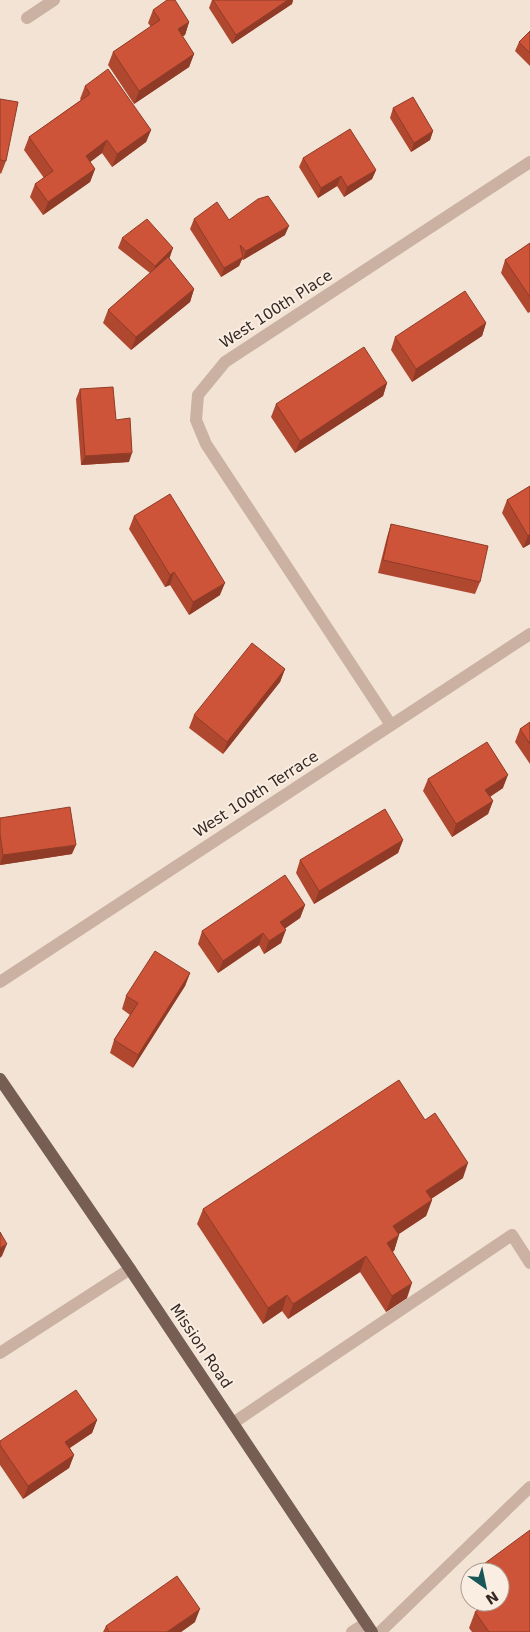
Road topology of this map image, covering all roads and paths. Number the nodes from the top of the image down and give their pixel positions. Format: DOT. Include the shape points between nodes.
graph roads {
  1 [pos="54,0"];
  2 [pos="27,18"];
  3 [pos="530,162"];
  4 [pos="530,634"];
  5 [pos="391,725"];
  6 [pos="0,982"];
  7 [pos="0,1079"];
  8 [pos="530,1263"];
  9 [pos="130,1269"];
  10 [pos="0,1353"];
  11 [pos="233,1423"];
  12 [pos="530,1486"];
  13 [pos="369,1627"];
  14 [pos="352,1632"];
  15 [pos="380,1632"];
  1 -- 2 [label="street"];
  3 -- 5 [label="street, West 100th Place" via="225,362 198,395 196,420 206,444"];
  4 -- 5 [label="street, West 100th Terrace"];
  5 -- 6 [label="street, West 100th Terrace"];
  7 -- 9 [label="main road, Mission Road"];
  8 -- 11 [label="street" via="512,1235"];
  9 -- 10 [label="street"];
  9 -- 11 [label="main road, Mission Road"];
  11 -- 13 [label="main road, Mission Road"];
  12 -- 15 [label="street"];
  13 -- 14 [label="street"];
}
